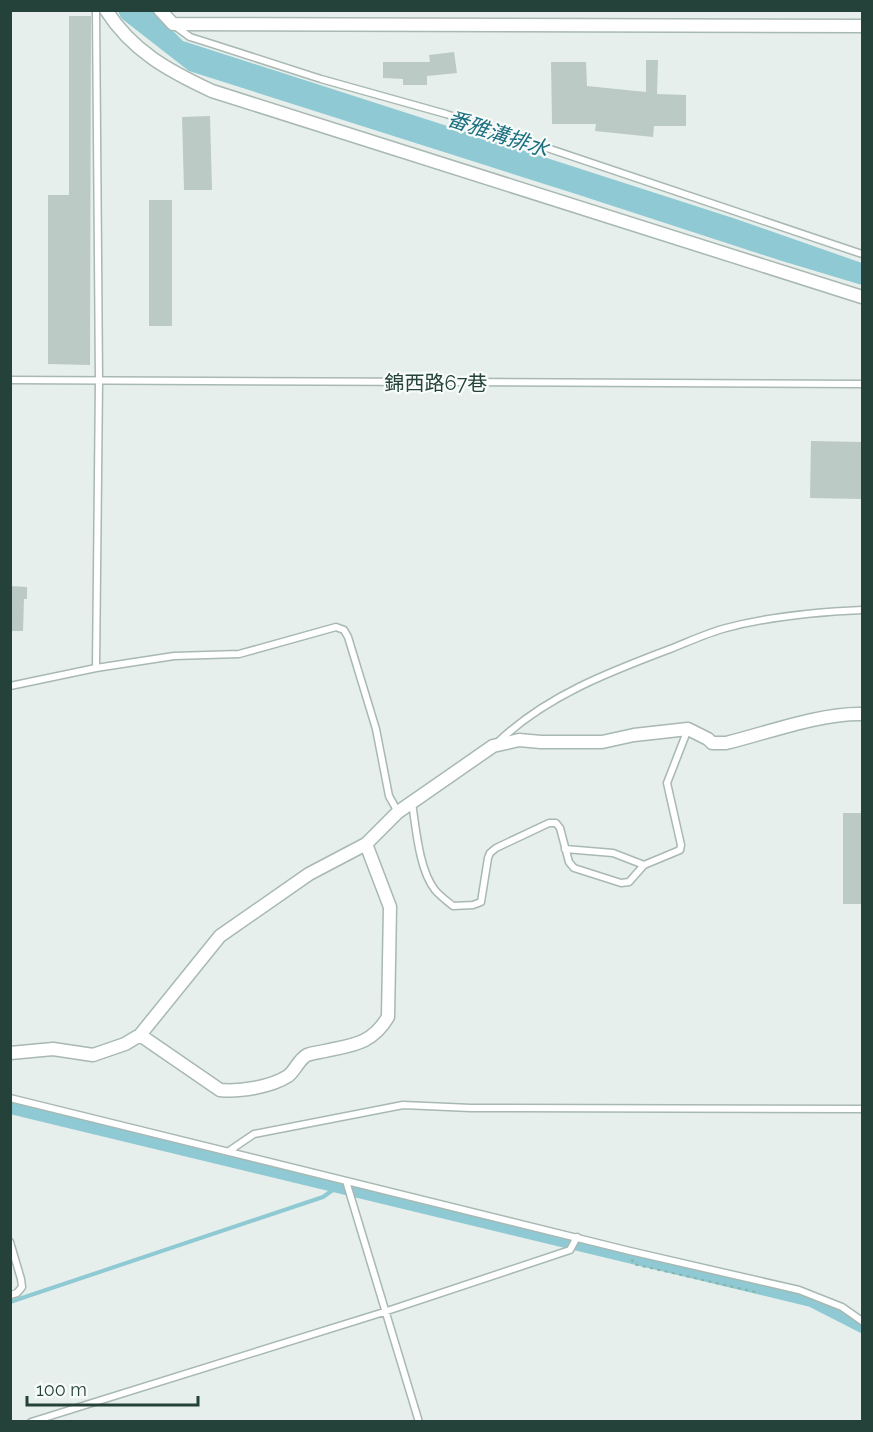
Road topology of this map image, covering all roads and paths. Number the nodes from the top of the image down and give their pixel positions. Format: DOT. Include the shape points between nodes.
graph roads {
  1 [pos="96,10"];
  2 [pos="106,10"];
  3 [pos="160,10"];
  4 [pos="173,24"];
  5 [pos="862,26"];
  6 [pos="862,254"];
  7 [pos="862,297"];
  8 [pos="10,380"];
  9 [pos="99,381"];
  10 [pos="862,384"];
  11 [pos="862,610"];
  12 [pos="96,668"];
  13 [pos="10,686"];
  14 [pos="862,714"];
  15 [pos="688,729"];
  16 [pos="493,746"];
  17 [pos="412,802"];
  18 [pos="398,812"];
  19 [pos="366,844"];
  20 [pos="565,849"];
  21 [pos="644,865"];
  22 [pos="140,1035"];
  23 [pos="10,1053"];
  24 [pos="10,1098"];
  25 [pos="862,1109"];
  26 [pos="229,1151"];
  27 [pos="346,1181"];
  28 [pos="577,1237"];
  29 [pos="10,1242"];
  30 [pos="633,1264"];
  31 [pos="760,1293"];
  32 [pos="10,1294"];
  33 [pos="384,1311"];
  34 [pos="862,1321"];
  35 [pos="31,1422"];
  36 [pos="419,1422"];
  1 -- 9 [label="lane"];
  2 -- 7 [label="street" via="124,36 141,50 177,75 212,91"];
  3 -- 4 [label="street"];
  4 -- 5 [label="street"];
  4 -- 6 [label="lane" via="190,37 446,114"];
  8 -- 9 [label="lane, 錦西路67巷"];
  9 -- 10 [label="lane, 錦西路67巷"];
  9 -- 12 [label="lane"];
  11 -- 16 [label="lane" via="809,612 725,628 576,688 542,706"];
  12 -- 13 [label="lane"];
  12 -- 18 [label="lane" via="174,656 239,654 331,627 342,629 348,637 376,729 389,796"];
  14 -- 15 [label="street" via="816,720 726,743 712,743"];
  15 -- 16 [label="street" via="602,742 519,740"];
  15 -- 21 [label="lane" via="667,783 680,850"];
  16 -- 17 [label="street"];
  17 -- 18 [label="street"];
  17 -- 20 [label="lane" via="426,869 434,889 453,906 481,902 488,858 496,848 556,823"];
  18 -- 19 [label="street"];
  19 -- 22 [label="street" via="309,874 220,936"];
  19 -- 22 [label="street" via="390,907 388,1017 365,1042 306,1056 288,1076 263,1086 229,1091 220,1090"];
  20 -- 21 [label="lane" via="613,853"];
  20 -- 21 [label="lane" via="574,868 621,883 629,882"];
  22 -- 23 [label="street" via="93,1055 53,1049"];
  24 -- 26 [label="lane"];
  25 -- 26 [label="lane" via="403,1105 254,1134"];
  26 -- 27 [label="lane"];
  27 -- 28 [label="lane"];
  27 -- 33 [label="lane"];
  28 -- 33 [label="lane" via="570,1250"];
  28 -- 34 [label="lane" via="799,1290 842,1307"];
  29 -- 32 [label="lane" via="21,1279 17,1293"];
  30 -- 31 [label="path"];
  33 -- 35 [label="lane"];
  33 -- 36 [label="lane"];
}
